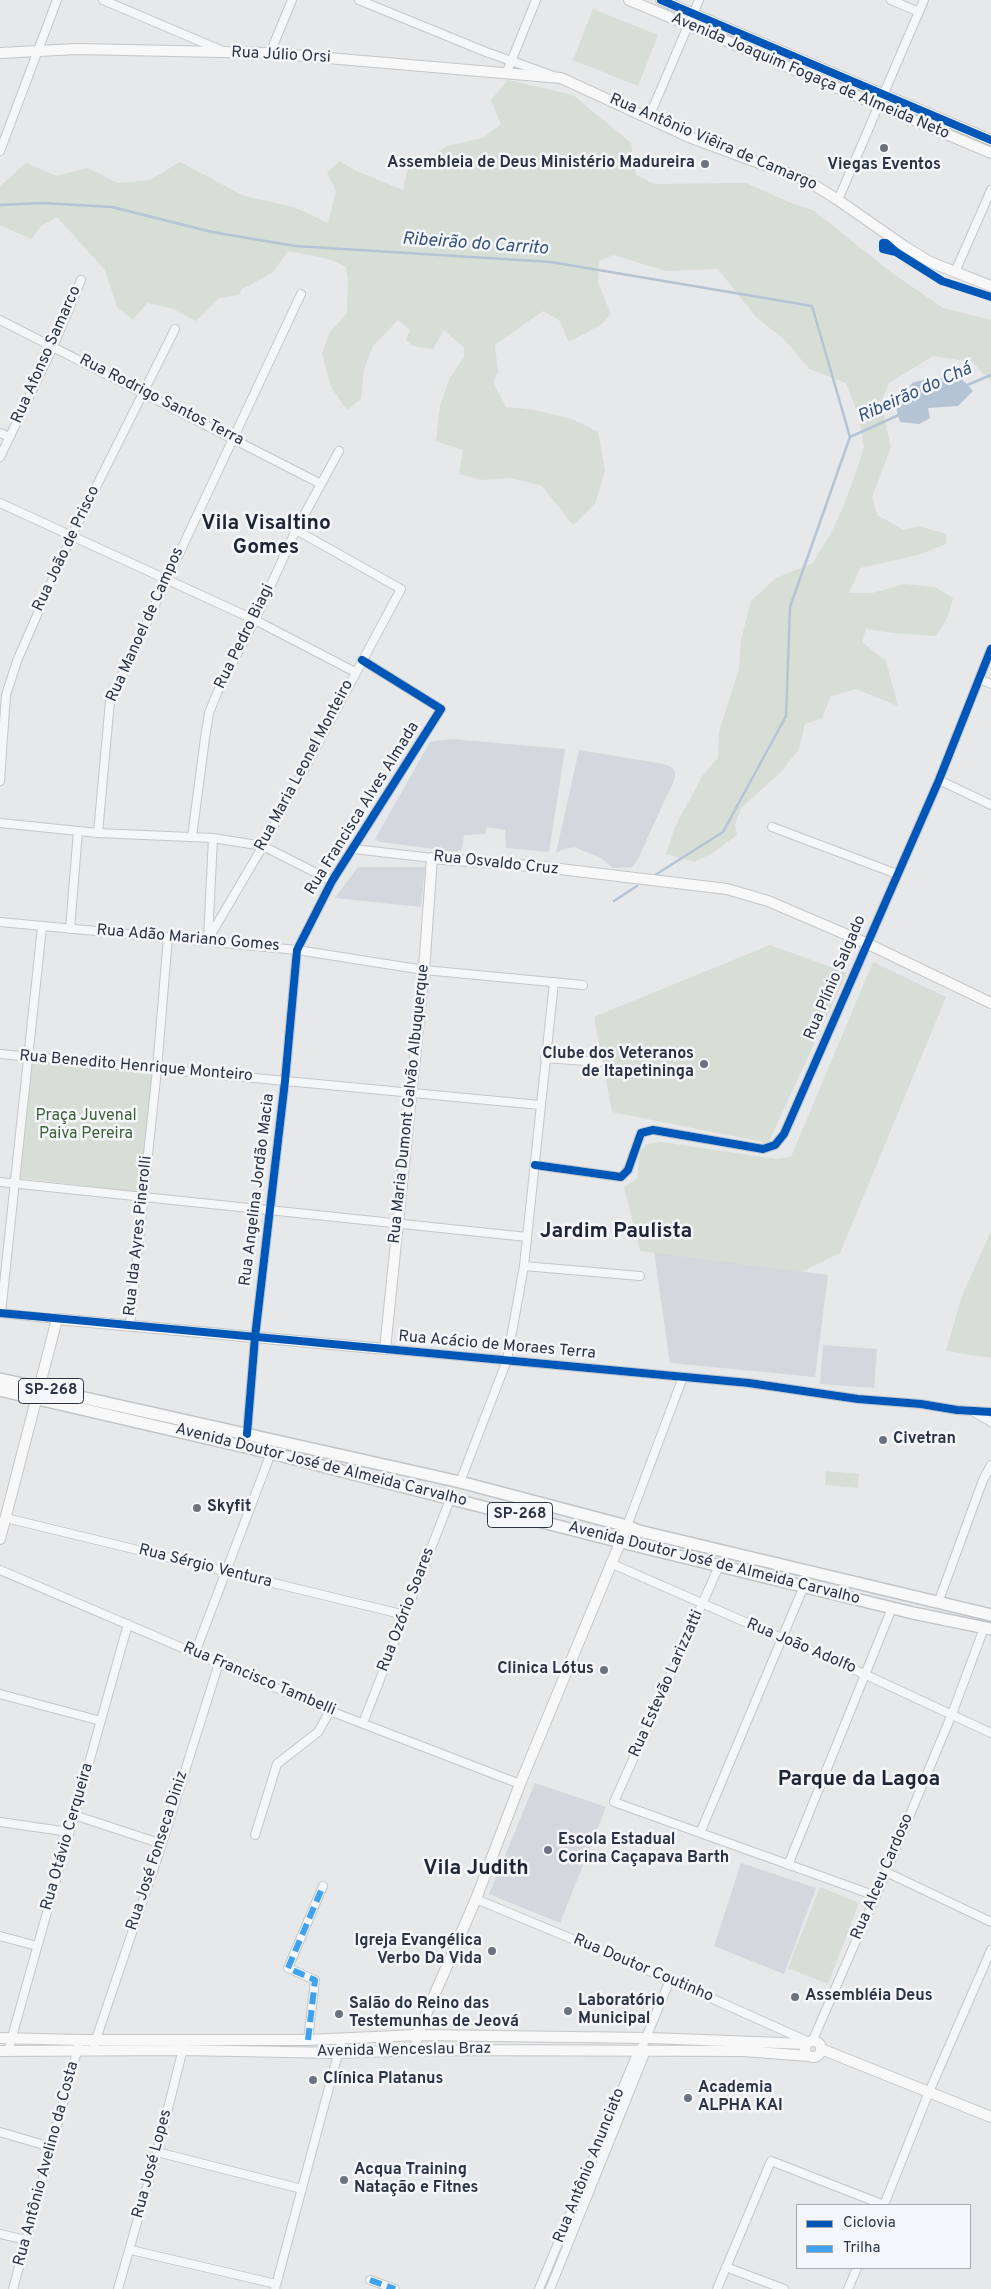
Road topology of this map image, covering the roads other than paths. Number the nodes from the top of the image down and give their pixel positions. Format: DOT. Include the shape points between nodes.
graph roads {
  1 [pos="57,0"];
  2 [pos="102,0"];
  3 [pos="292,0"];
  4 [pos="359,0"];
  5 [pos="536,0"];
  6 [pos="629,0"];
  7 [pos="661,0"];
  8 [pos="699,0"];
  9 [pos="891,0"];
  10 [pos="924,0"];
  11 [pos="919,12"];
  12 [pos="692,13"];
  13 [pos="688,25"];
  14 [pos="38,51"];
  15 [pos="227,52"];
  16 [pos="486,52"];
  17 [pos="0,53"];
  18 [pos="270,53"];
  19 [pos="511,60"];
  20 [pos="494,73"];
  21 [pos="506,74"];
  22 [pos="561,78"];
  23 [pos="883,94"];
  24 [pos="878,104"];
  25 [pos="649,117"];
  26 [pos="991,140"];
  27 [pos="0,151"];
  28 [pos="991,153"];
  29 [pos="991,190"];
  30 [pos="838,200"];
  31 [pos="955,272"];
  32 [pos="81,280"];
  33 [pos="991,286"];
  34 [pos="301,294"];
  35 [pos="0,320"];
  36 [pos="174,329"];
  37 [pos="53,347"];
  38 [pos="142,391"];
  39 [pos="0,433"];
  40 [pos="10,437"];
  41 [pos="234,438"];
  42 [pos="338,451"];
  43 [pos="0,457"];
  44 [pos="321,484"];
  45 [pos="0,503"];
  46 [pos="296,530"];
  47 [pos="71,537"];
  48 [pos="167,578"];
  49 [pos="254,620"];
  50 [pos="991,649"];
  51 [pos="362,660"];
  52 [pos="355,672"];
  53 [pos="979,679"];
  54 [pos="991,684"];
  55 [pos="939,780"];
  56 [pos="0,781"];
  57 [pos="991,805"];
  58 [pos="0,823"];
  59 [pos="772,827"];
  60 [pos="78,831"];
  61 [pos="98,832"];
  62 [pos="192,837"];
  63 [pos="213,838"];
  64 [pos="263,846"];
  65 [pos="354,849"];
  66 [pos="432,858"];
  67 [pos="897,874"];
  68 [pos="332,881"];
  69 [pos="210,910"];
  70 [pos="223,914"];
  71 [pos="0,922"];
  72 [pos="42,927"];
  73 [pos="70,929"];
  74 [pos="168,937"];
  75 [pos="208,941"];
  76 [pos="866,943"];
  77 [pos="297,950"];
  78 [pos="424,970"];
  79 [pos="554,982"];
  80 [pos="583,985"];
  81 [pos="991,1003"];
  82 [pos="0,1054"];
  83 [pos="29,1056"];
  84 [pos="545,1058"];
  85 [pos="599,1062"];
  86 [pos="157,1069"];
  87 [pos="285,1081"];
  88 [pos="412,1093"];
  89 [pos="540,1105"];
  90 [pos="535,1165"];
  91 [pos="0,1182"];
  92 [pos="15,1184"];
  93 [pos="143,1197"];
  94 [pos="270,1210"];
  95 [pos="398,1224"];
  96 [pos="527,1237"];
  97 [pos="524,1266"];
  98 [pos="640,1276"];
  99 [pos="0,1313"];
  100 [pos="57,1319"];
  101 [pos="130,1325"];
  102 [pos="255,1337"];
  103 [pos="385,1349"];
  104 [pos="507,1360"];
  105 [pos="683,1377"];
  106 [pos="0,1379"];
  107 [pos="0,1390"];
  108 [pos="38,1394"];
  109 [pos="970,1410"];
  110 [pos="991,1412"];
  111 [pos="991,1422"];
  112 [pos="247,1434"];
  113 [pos="270,1453"];
  114 [pos="991,1465"];
  115 [pos="460,1482"];
  116 [pos="451,1497"];
  117 [pos="6,1518"];
  118 [pos="627,1526"];
  119 [pos="0,1539"];
  120 [pos="619,1541"];
  121 [pos="610,1563"];
  122 [pos="719,1566"];
  123 [pos="0,1570"];
  124 [pos="226,1572"];
  125 [pos="804,1586"];
  126 [pos="703,1604"];
  127 [pos="943,1604"];
  128 [pos="892,1608"];
  129 [pos="991,1614"];
  130 [pos="405,1615"];
  131 [pos="128,1624"];
  132 [pos="988,1628"];
  133 [pos="781,1640"];
  134 [pos="196,1653"];
  135 [pos="219,1663"];
  136 [pos="864,1674"];
  137 [pos="0,1694"];
  138 [pos="330,1711"];
  139 [pos="952,1714"];
  140 [pos="101,1722"];
  141 [pos="363,1723"];
  142 [pos="991,1733"];
  143 [pos="520,1784"];
  144 [pos="74,1815"];
  145 [pos="0,1822"];
  146 [pos="69,1832"];
  147 [pos="700,1833"];
  148 [pos="255,1835"];
  149 [pos="162,1844"];
  150 [pos="788,1864"];
  151 [pos="886,1872"];
  152 [pos="322,1886"];
  153 [pos="876,1896"];
  154 [pos="476,1899"];
  155 [pos="991,1922"];
  156 [pos="0,1936"];
  157 [pos="37,1946"];
  158 [pos="991,1950"];
  159 [pos="670,1980"];
  160 [pos="418,2035"];
  161 [pos="527,2036"];
  162 [pos="0,2038"];
  163 [pos="11,2038"];
  164 [pos="96,2039"];
  165 [pos="186,2039"];
  166 [pos="342,2039"];
  167 [pos="80,2040"];
  168 [pos="308,2040"];
  169 [pos="810,2043"];
  170 [pos="643,2046"];
  171 [pos="821,2049"];
  172 [pos="4,2050"];
  173 [pos="183,2050"];
  174 [pos="416,2050"];
  175 [pos="527,2050"];
  176 [pos="77,2051"];
  177 [pos="92,2051"];
  178 [pos="338,2053"];
  179 [pos="808,2056"];
  180 [pos="929,2092"];
  181 [pos="991,2117"];
  182 [pos="0,2132"];
  183 [pos="607,2136"];
  184 [pos="52,2147"];
  185 [pos="157,2152"];
  186 [pos="302,2188"];
  187 [pos="881,2204"];
  188 [pos="884,2204"];
  189 [pos="570,2214"];
  190 [pos="579,2217"];
  191 [pos="0,2234"];
  192 [pos="26,2240"];
  193 [pos="130,2250"];
  194 [pos="726,2266"];
  195 [pos="857,2269"];
  196 [pos="370,2280"];
  197 [pos="276,2287"];
  198 [pos="13,2289"];
  199 [pos="118,2289"];
  200 [pos="395,2289"];
  201 [pos="539,2289"];
  202 [pos="550,2289"];
  203 [pos="717,2289"];
  204 [pos="784,2289"];
  205 [pos="848,2289"];
  1 -- 14 [label="street"];
  2 -- 15 [label="street"];
  3 -- 18 [label="street"];
  4 -- 16 [label="street"];
  5 -- 19 [label="street"];
  6 -- 13 [label="street, Avenida Joaquim Fogaça de Almeida Neto"];
  7 -- 12 [label="street, Avenida Joaquim Fogaça de Almeida Neto"];
  8 -- 12 [label="street"];
  9 -- 11 [label="street"];
  10 -- 11 [label="street"];
  11 -- 23 [label="street"];
  12 -- 13 [label="street"];
  12 -- 23 [label="street, Avenida Joaquim Fogaça de Almeida Neto"];
  13 -- 24 [label="street, Avenida Joaquim Fogaça de Almeida Neto"];
  13 -- 25 [label="street"];
  14 -- 15 [label="street, Rua Júlio Orsi"];
  14 -- 17 [label="street, Rua Júlio Orsi"];
  14 -- 27 [label="street"];
  15 -- 18 [label="street, Rua Júlio Orsi"];
  16 -- 19 [label="street"];
  16 -- 20 [label="street" via="495,59"];
  18 -- 20 [label="street, Rua Júlio Orsi"];
  19 -- 21 [label="street"];
  19 -- 22 [label="street"];
  20 -- 21 [label="street, Rua Júlio Orsi"];
  21 -- 22 [label="street, Rua Júlio Orsi"];
  22 -- 25 [label="street, Rua Antônio Viêira de Camargo"];
  23 -- 24 [label="street"];
  23 -- 26 [label="street, Avenida Joaquim Fogaça de Almeida Neto"];
  24 -- 28 [label="street, Avenida Joaquim Fogaça de Almeida Neto"];
  24 -- 30 [label="street"];
  25 -- 30 [label="street, Rua Antônio Viêira de Camargo" via="689,137 808,181"];
  29 -- 31 [label="street"];
  30 -- 31 [label="street, Rua Antônio Viêira de Camargo" via="930,262"];
  31 -- 33 [label="street, Rua Antônio Viêira de Camargo"];
  32 -- 37 [label="street, Rua Afonso Samarco"];
  34 -- 41 [label="street, Rua Manoel de Campos"];
  35 -- 37 [label="street, Rua Rodrigo Santos Terra"];
  36 -- 38 [label="street, Rua João de Prisco"];
  37 -- 38 [label="street, Rua Rodrigo Santos Terra"];
  37 -- 40 [label="street, Rua Afonso Samarco"];
  38 -- 41 [label="street, Rua Rodrigo Santos Terra"];
  38 -- 47 [label="street, Rua João de Prisco"];
  39 -- 40 [label="street"];
  40 -- 43 [label="street, Rua Afonso Samarco"];
  41 -- 44 [label="street, Rua Rodrigo Santos Terra"];
  41 -- 48 [label="street, Rua Manoel de Campos"];
  42 -- 44 [label="street, Rua Pedro Biagi"];
  44 -- 46 [label="street, Rua Pedro Biagi"];
  45 -- 47 [label="street"];
  46 -- 49 [label="street, Rua Pedro Biagi"];
  46 -- 51 [label="street, Rua Maria Leonel Monteiro" via="401,589"];
  47 -- 48 [label="street"];
  47 -- 56 [label="street, Rua João de Prisco" via="17,661 6,695"];
  48 -- 49 [label="street"];
  48 -- 61 [label="street, Rua Manoel de Campos" via="110,701"];
  49 -- 52 [label="street"];
  49 -- 62 [label="street, Rua Pedro Biagi" via="210,713"];
  50 -- 53 [label="street, Rua Plínio Salgado"];
  51 -- 52 [label="street, Rua Maria Leonel Monteiro"];
  51 -- 65 [label="street, Rua Francisca Alves Almada" via="441,709"];
  52 -- 64 [label="street, Rua Maria Leonel Monteiro"];
  53 -- 54 [label="street"];
  53 -- 55 [label="street, Rua Plínio Salgado"];
  55 -- 57 [label="street"];
  55 -- 67 [label="street, Rua Plínio Salgado"];
  58 -- 60 [label="street"];
  59 -- 67 [label="street"];
  60 -- 61 [label="street"];
  60 -- 73 [label="street"];
  61 -- 62 [label="street"];
  62 -- 63 [label="street"];
  63 -- 64 [label="street"];
  63 -- 69 [label="street"];
  64 -- 68 [label="street"];
  64 -- 70 [label="street, Rua Maria Leonel Monteiro"];
  65 -- 66 [label="street, Rua Osvaldo Cruz"];
  65 -- 68 [label="street, Rua Francisca Alves Almada"];
  66 -- 76 [label="street, Rua Osvaldo Cruz" via="727,889 768,901"];
  66 -- 78 [label="street, Rua Maria Dumont Galvão Albuquerque"];
  67 -- 76 [label="street, Rua Plínio Salgado"];
  68 -- 77 [label="street, Rua Francisca Alves Almada"];
  69 -- 70 [label="street"];
  69 -- 75 [label="street"];
  70 -- 75 [label="street, Rua Maria Leonel Monteiro"];
  71 -- 72 [label="street, Rua Adão Mariano Gomes"];
  72 -- 73 [label="street, Rua Adão Mariano Gomes"];
  72 -- 83 [label="street"];
  73 -- 74 [label="street, Rua Adão Mariano Gomes"];
  74 -- 75 [label="street, Rua Adão Mariano Gomes"];
  74 -- 86 [label="street, Rua Ida Ayres Pinerolli"];
  75 -- 77 [label="street, Rua Adão Mariano Gomes"];
  76 -- 81 [label="street, Rua Osvaldo Cruz"];
  76 -- 90 [label="street, Rua Plínio Salgado" via="784,1134 775,1145 763,1149 653,1130 641,1133 628,1170 621,1177"];
  77 -- 78 [label="street, Rua Adão Mariano Gomes"];
  77 -- 87 [label="street, Rua Angelina Jordão Macia"];
  78 -- 79 [label="street, Rua Adão Mariano Gomes"];
  78 -- 88 [label="street, Rua Maria Dumont Galvão Albuquerque"];
  79 -- 80 [label="street, Rua Adão Mariano Gomes"];
  79 -- 84 [label="street"];
  82 -- 83 [label="street, Rua Benedito Henrique Monteiro"];
  83 -- 86 [label="street, Rua Benedito Henrique Monteiro"];
  83 -- 92 [label="street"];
  84 -- 85 [label="street"];
  84 -- 89 [label="street"];
  86 -- 87 [label="street, Rua Benedito Henrique Monteiro"];
  86 -- 93 [label="street, Rua Ida Ayres Pinerolli"];
  87 -- 88 [label="street, Rua Benedito Henrique Monteiro"];
  87 -- 94 [label="street, Rua Angelina Jordão Macia"];
  88 -- 89 [label="street, Rua Benedito Henrique Monteiro"];
  88 -- 95 [label="street, Rua Maria Dumont Galvão Albuquerque"];
  89 -- 90 [label="street"];
  90 -- 96 [label="street"];
  91 -- 92 [label="street"];
  92 -- 93 [label="street"];
  92 -- 99 [label="street"];
  93 -- 94 [label="street"];
  93 -- 101 [label="street, Rua Ida Ayres Pinerolli"];
  94 -- 95 [label="street"];
  94 -- 102 [label="street, Rua Angelina Jordão Macia"];
  95 -- 96 [label="street"];
  95 -- 103 [label="street, Rua Maria Dumont Galvão Albuquerque"];
  96 -- 97 [label="street"];
  97 -- 98 [label="street"];
  97 -- 104 [label="street"];
  99 -- 100 [label="street, Rua Acácio de Moraes Terra"];
  100 -- 101 [label="street, Rua Acácio de Moraes Terra"];
  100 -- 108 [label="street"];
  101 -- 102 [label="street, Rua Acácio de Moraes Terra"];
  102 -- 103 [label="street, Rua Acácio de Moraes Terra"];
  102 -- 112 [label="street, Rua Angelina Jordão Macia"];
  103 -- 104 [label="street, Rua Acácio de Moraes Terra"];
  104 -- 105 [label="street, Rua Acácio de Moraes Terra"];
  104 -- 115 [label="street"];
  105 -- 109 [label="street, Rua Acácio de Moraes Terra"];
  105 -- 118 [label="street"];
  106 -- 108 [label="main road, Avenida Doutor José de Almeida Carvalho / SP-268"];
  107 -- 108 [label="main road, Avenida Doutor José de Almeida Carvalho / SP-268"];
  108 -- 112 [label="main road, Avenida Doutor José de Almeida Carvalho / SP-268"];
  108 -- 113 [label="main road, Avenida Doutor José de Almeida Carvalho / SP-268"];
  108 -- 117 [label="street"];
  109 -- 110 [label="street, Rua Acácio de Moraes Terra"];
  109 -- 111 [label="street"];
  112 -- 115 [label="main road, Avenida Doutor José de Almeida Carvalho / SP-268"];
  113 -- 116 [label="main road, Avenida Doutor José de Almeida Carvalho / SP-268"];
  113 -- 124 [label="street"];
  114 -- 127 [label="street"];
  115 -- 118 [label="main road, Avenida Doutor José de Almeida Carvalho / SP-268"];
  116 -- 120 [label="main road, Avenida Doutor José de Almeida Carvalho / SP-268"];
  116 -- 130 [label="street, Rua Ozório Soares"];
  117 -- 119 [label="street"];
  117 -- 124 [label="street, Rua Sérgio Ventura"];
  118 -- 120 [label="street"];
  118 -- 127 [label="main road, Avenida Doutor José de Almeida Carvalho / SP-268"];
  120 -- 121 [label="street"];
  120 -- 122 [label="main road, Avenida Doutor José de Almeida Carvalho / SP-268"];
  121 -- 126 [label="street, Rua João Adolfo"];
  121 -- 143 [label="street"];
  122 -- 125 [label="main road, Avenida Doutor José de Almeida Carvalho / SP-268"];
  122 -- 126 [label="street, Rua Estevão Larizzatti"];
  123 -- 131 [label="street, Rua Francisco Tambelli"];
  124 -- 130 [label="street, Rua Sérgio Ventura"];
  124 -- 134 [label="street"];
  125 -- 128 [label="main road, Avenida Doutor José de Almeida Carvalho / SP-268"];
  125 -- 133 [label="street"];
  126 -- 133 [label="street, Rua João Adolfo"];
  126 -- 147 [label="street, Rua Estevão Larizzatti" via="614,1802"];
  127 -- 129 [label="main road, Avenida Doutor José de Almeida Carvalho / SP-268"];
  128 -- 132 [label="main road, Avenida Doutor José de Almeida Carvalho / SP-268"];
  128 -- 136 [label="street"];
  130 -- 141 [label="street, Rua Ozório Soares"];
  131 -- 134 [label="street, Rua Francisco Tambelli"];
  131 -- 140 [label="street, Rua Otávio Cerqueira"];
  132 -- 139 [label="street, Rua Alceu Cardoso"];
  133 -- 136 [label="street, Rua João Adolfo"];
  133 -- 147 [label="street"];
  134 -- 135 [label="street, Rua Francisco Tambelli"];
  135 -- 138 [label="street, Rua Francisco Tambelli"];
  135 -- 149 [label="street, Rua José Fonseca Diniz"];
  136 -- 139 [label="street, Rua João Adolfo"];
  136 -- 150 [label="street"];
  137 -- 140 [label="street"];
  138 -- 141 [label="street, Rua Francisco Tambelli"];
  138 -- 148 [label="street" via="318,1732 277,1764"];
  139 -- 142 [label="street, Rua João Adolfo"];
  139 -- 151 [label="street, Rua Alceu Cardoso"];
  140 -- 144 [label="street, Rua Otávio Cerqueira"];
  141 -- 143 [label="street, Rua Francisco Tambelli"];
  143 -- 154 [label="street"];
  144 -- 146 [label="street, Rua Otávio Cerqueira"];
  144 -- 149 [label="street"];
  145 -- 146 [label="street"];
  146 -- 157 [label="street, Rua Otávio Cerqueira"];
  147 -- 150 [label="street"];
  149 -- 164 [label="street, Rua José Fonseca Diniz"];
  150 -- 153 [label="street"];
  151 -- 153 [label="street, Rua Alceu Cardoso"];
  151 -- 155 [label="street"];
  152 -- 168 [label="street" via="288,1968 315,1980"];
  153 -- 169 [label="street, Rua Alceu Cardoso"];
  154 -- 159 [label="street, Rua Doutor Coutinho"];
  154 -- 160 [label="street"];
  156 -- 157 [label="street"];
  157 -- 163 [label="street, Rua Otávio Cerqueira"];
  158 -- 180 [label="street"];
  159 -- 169 [label="street, Rua Doutor Coutinho"];
  159 -- 170 [label="street, Rua Antônio Anunciato"];
  160 -- 161 [label="street, Avenida Wenceslau Braz"];
  160 -- 166 [label="street, Avenida Wenceslau Braz"];
  160 -- 174 [label="street"];
  161 -- 170 [label="street, Avenida Wenceslau Braz"];
  161 -- 175 [label="street"];
  162 -- 163 [label="street, Avenida Wenceslau Braz"];
  163 -- 167 [label="street, Avenida Wenceslau Braz"];
  163 -- 172 [label="street, Rua Otávio Cerqueira"];
  164 -- 165 [label="street, Avenida Wenceslau Braz"];
  164 -- 167 [label="street, Avenida Wenceslau Braz"];
  164 -- 177 [label="street, Rua José Fonseca Diniz"];
  165 -- 168 [label="street, Avenida Wenceslau Braz"];
  165 -- 173 [label="street, Rua José Lopes"];
  166 -- 168 [label="street, Avenida Wenceslau Braz"];
  166 -- 178 [label="street"];
  167 -- 176 [label="street, Rua Antônio Avelino da Costa"];
  169 -- 170 [label="street, Avenida Wenceslau Braz"];
  169 -- 171 [label="street" via="817,2042"];
  169 -- 179 [label="street" via="805,2049"];
  170 -- 175 [label="street, Avenida Wenceslau Braz"];
  170 -- 179 [label="street, Avenida Wenceslau Braz"];
  170 -- 183 [label="street, Rua Antônio Anunciato"];
  171 -- 179 [label="street" via="816,2057"];
  171 -- 180 [label="street"];
  172 -- 176 [label="street, Avenida Wenceslau Braz"];
  173 -- 177 [label="street, Avenida Wenceslau Braz"];
  173 -- 178 [label="street, Avenida Wenceslau Braz"];
  173 -- 185 [label="street, Rua José Lopes"];
  174 -- 175 [label="street, Avenida Wenceslau Braz"];
  174 -- 178 [label="street, Avenida Wenceslau Braz"];
  176 -- 177 [label="street, Avenida Wenceslau Braz"];
  176 -- 184 [label="street, Rua Antônio Avelino da Costa"];
  178 -- 186 [label="street"];
  180 -- 181 [label="street"];
  180 -- 188 [label="street"];
  182 -- 184 [label="street"];
  183 -- 189 [label="street, Rua Antônio Anunciato"];
  183 -- 190 [label="street, Rua Antônio Anunciato"];
  184 -- 192 [label="street, Rua Antônio Avelino da Costa"];
  185 -- 186 [label="street"];
  185 -- 193 [label="street, Rua José Lopes"];
  186 -- 197 [label="street"];
  187 -- 194 [label="street" via="771,2161"];
  189 -- 190 [label="street"];
  189 -- 201 [label="street, Rua Antônio Anunciato"];
  190 -- 202 [label="street, Rua Antônio Anunciato"];
  191 -- 192 [label="street"];
  192 -- 198 [label="street, Rua Antônio Avelino da Costa"];
  193 -- 197 [label="street"];
  193 -- 199 [label="street, Rua José Lopes"];
  194 -- 203 [label="street"];
  194 -- 204 [label="street"];
  195 -- 205 [label="street"];
  196 -- 200 [label="street"];
}
